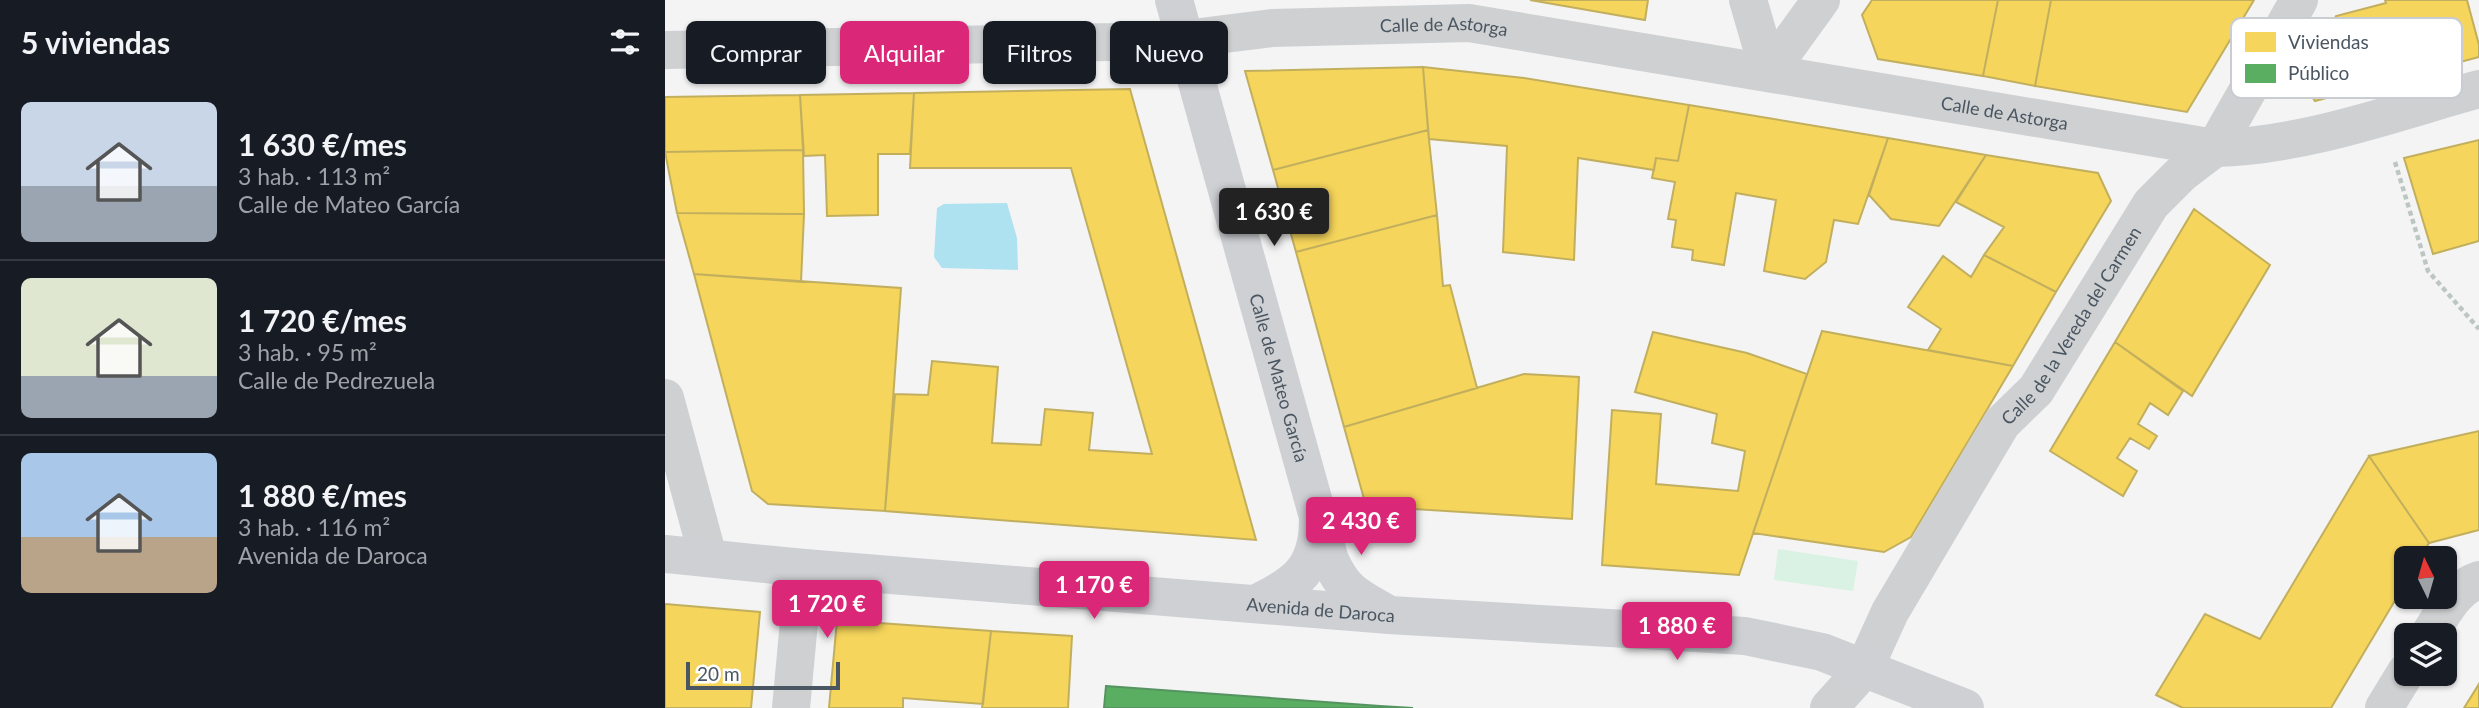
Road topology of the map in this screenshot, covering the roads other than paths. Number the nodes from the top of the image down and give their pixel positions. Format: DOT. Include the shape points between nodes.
graph roads {
  1 [pos="1174,0"];
  2 [pos="1748,0"];
  3 [pos="1821,0"];
  4 [pos="2299,0"];
  5 [pos="2289,18"];
  6 [pos="1179,21"];
  7 [pos="1228,33"];
  8 [pos="1110,41"];
  9 [pos="665,50"];
  10 [pos="1769,72"];
  11 [pos="1197,84"];
  12 [pos="2479,89"];
  13 [pos="2462,94"];
  14 [pos="2243,98"];
  15 [pos="2446,98"];
  16 [pos="2215,148"];
  17 [pos="665,398"];
  18 [pos="1317,511"];
  19 [pos="665,554"];
  20 [pos="708,557"];
  21 [pos="804,568"];
  22 [pos="2479,580"];
  23 [pos="1257,603"];
  24 [pos="1389,615"];
  25 [pos="2437,623"];
  26 [pos="1864,668"];
  27 [pos="2397,686"];
  28 [pos="791,708"];
  29 [pos="1829,708"];
  30 [pos="1965,708"];
  31 [pos="2384,708"];
  1 -- 6 [label="main road, Calle de Mateo García"];
  2 -- 10 [label="street"];
  3 -- 10 [label="street"];
  4 -- 5 [label="street, Calle de la Vereda del Carmen"];
  7 -- 10 [label="street, Calle de Astorga" via="1272,27 1469,23"];
  8 -- 9 [label="street, Calle de Astorga"];
  10 -- 16 [label="street, Calle de Astorga"];
  11 -- 18 [label="main road, Calle de Mateo García"];
  12 -- 13 [label="street, Calle de Astorga"];
  14 -- 16 [label="street, Calle de la Vereda del Carmen"];
  15 -- 16 [label="street, Calle de Astorga" via="2267,145"];
  16 -- 26 [label="street, Calle de la Vereda del Carmen" via="2151,204 2036,390 2003,423 1891,612"];
  17 -- 20 [label="street"];
  18 -- 23 [label="main road, Calle de Mateo García" via="1318,536 1304,572 1287,589"];
  18 -- 24 [label="main road, Calle de Mateo García" via="1339,581 1350,593"];
  19 -- 20 [label="main road, Avenida de Daroca"];
  20 -- 21 [label="main road, Avenida de Daroca"];
  21 -- 23 [label="main road, Avenida de Daroca"];
  21 -- 28 [label="street"];
  22 -- 25 [label="street" via="2454,596"];
  23 -- 24 [label="main road, Avenida de Daroca"];
  24 -- 26 [label="main road, Avenida de Daroca" via="1745,636 1822,652"];
  26 -- 29 [label="street, Calle de la Vereda del Carmen"];
  26 -- 30 [label="main road, Avenida de Daroca"];
  27 -- 31 [label="street"];
}
